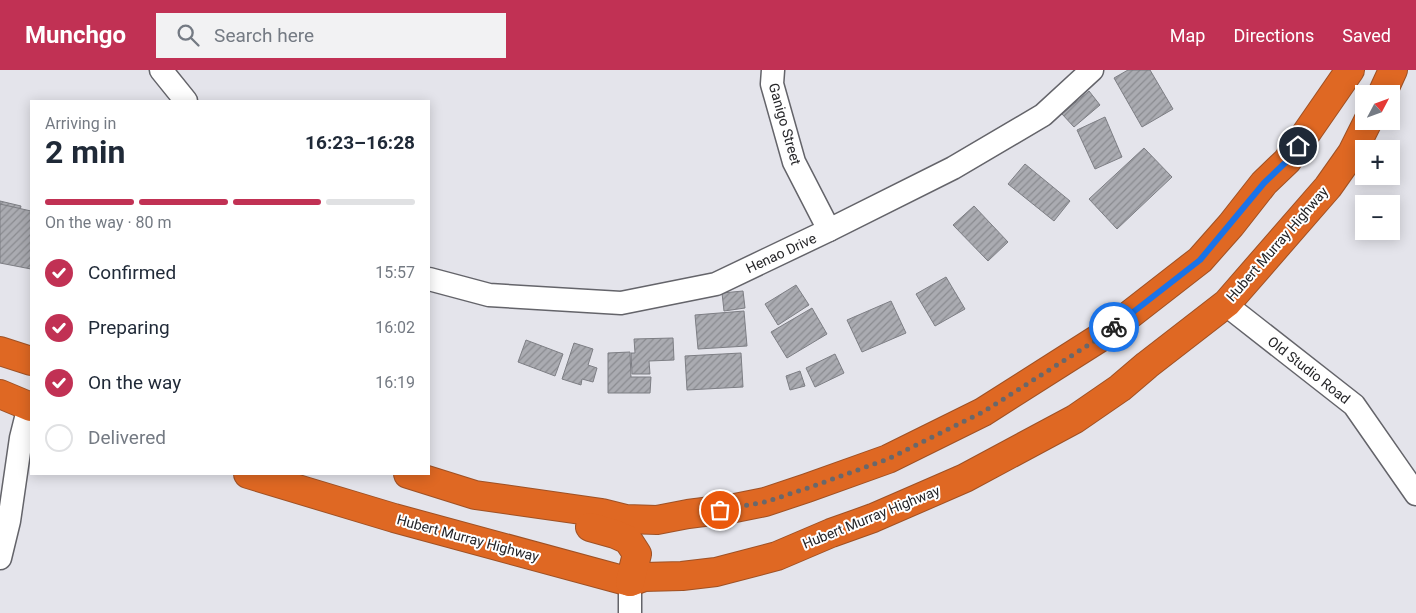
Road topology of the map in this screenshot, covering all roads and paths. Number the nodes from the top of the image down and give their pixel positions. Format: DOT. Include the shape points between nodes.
graph roads {
  1 [pos="161,70"];
  2 [pos="773,70"];
  3 [pos="1092,70"];
  4 [pos="1350,70"];
  5 [pos="1393,70"];
  6 [pos="1386,85"];
  7 [pos="185,100"];
  8 [pos="1364,130"];
  9 [pos="829,230"];
  10 [pos="430,279"];
  11 [pos="1227,303"];
  12 [pos="0,351"];
  13 [pos="30,361"];
  14 [pos="0,394"];
  15 [pos="30,406"];
  16 [pos="251,475"];
  17 [pos="411,475"];
  18 [pos="1416,494"];
  19 [pos="475,495"];
  20 [pos="0,558"];
  21 [pos="630,582"];
  22 [pos="630,613"];
  1 -- 7 [label="street"];
  2 -- 9 [label="street, Ganigo Street" via="772,84 794,162"];
  3 -- 9 [label="street, Henao Drive" via="1043,115 953,168"];
  4 -- 19 [label="highway" via="1287,161 1264,183 1200,260 1101,337 983,412 888,459 765,502 657,520 626,519"];
  5 -- 6 [label="highway"];
  8 -- 11 [label="highway, Hubert Murray Highway" via="1328,187"];
  9 -- 10 [label="street, Henao Drive" via="716,284 621,303 489,295"];
  11 -- 18 [label="street, Old Studio Road" via="1354,405"];
  11 -- 21 [label="highway, Hubert Murray Highway" via="1120,388 1075,419 966,478 777,556 716,572 644,577"];
  12 -- 13 [label="highway"];
  14 -- 15 [label="highway"];
  15 -- 20 [label="street" via="21,438"];
  16 -- 21 [label="highway, Hubert Murray Highway" via="394,518"];
  17 -- 19 [label="highway"];
  19 -- 21 [label="highway" via="628,540 637,554"];
  21 -- 22 [label="street"];
}
